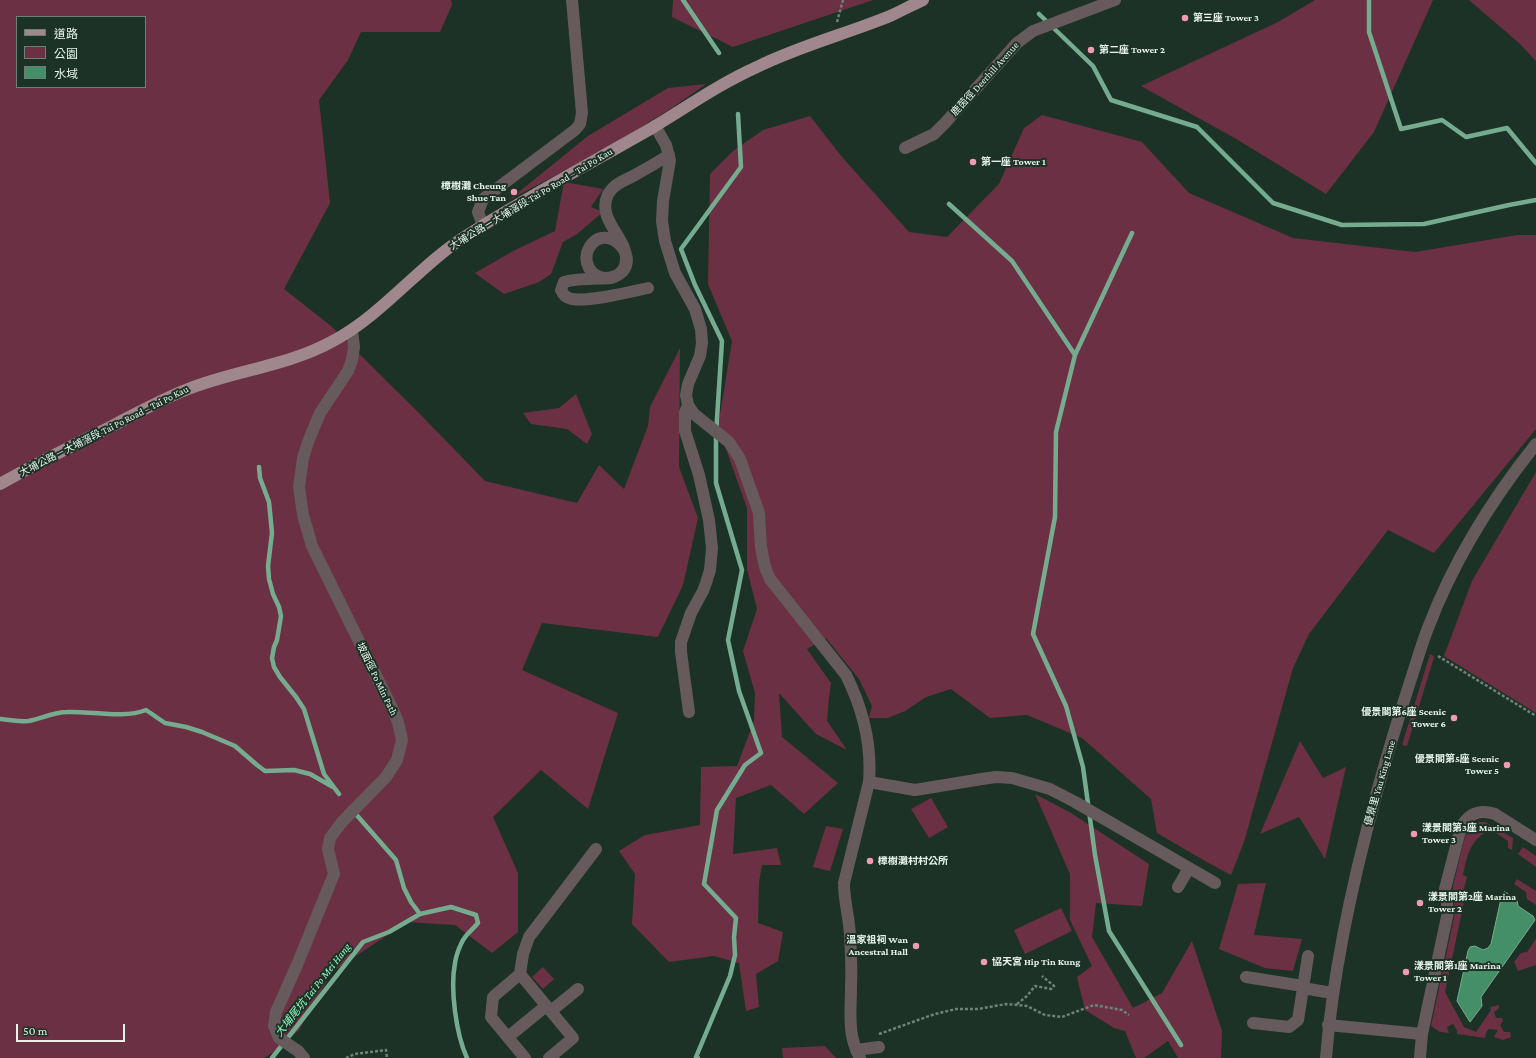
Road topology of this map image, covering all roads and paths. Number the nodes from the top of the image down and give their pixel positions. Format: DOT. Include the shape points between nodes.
graph roads {
  1 [pos="572,0"];
  2 [pos="923,0"];
  3 [pos="1115,0"];
  4 [pos="655,126"];
  5 [pos="905,148"];
  6 [pos="669,155"];
  7 [pos="483,225"];
  8 [pos="648,288"];
  9 [pos="352,330"];
  10 [pos="688,405"];
  11 [pos="1536,444"];
  12 [pos="0,484"];
  13 [pos="1438,656"];
  14 [pos="689,712"];
  15 [pos="1536,716"];
  16 [pos="869,782"];
  17 [pos="1536,840"];
  18 [pos="596,849"];
  19 [pos="1189,868"];
  20 [pos="1215,882"];
  21 [pos="1178,887"];
  22 [pos="1308,956"];
  23 [pos="520,974"];
  24 [pos="1042,976"];
  25 [pos="1246,977"];
  26 [pos="1303,987"];
  27 [pos="578,989"];
  28 [pos="1332,993"];
  29 [pos="1016,1005"];
  30 [pos="548,1008"];
  31 [pos="1129,1015"];
  32 [pos="1253,1023"];
  33 [pos="1328,1025"];
  34 [pos="1422,1034"];
  35 [pos="873,1036"];
  36 [pos="508,1038"];
  37 [pos="879,1047"];
  38 [pos="858,1054"];
  39 [pos="301,1055"];
  40 [pos="346,1058"];
  41 [pos="387,1058"];
  42 [pos="525,1058"];
  43 [pos="549,1058"];
  44 [pos="1326,1058"];
  45 [pos="1420,1058"];
  1 -- 7 [label="street" via="582,113 580,124 483,199 478,212"];
  2 -- 4 [label="main road, 大埔公路－大埔滘段 Tai Po Road – Tai Po Kau" via="754,68 702,96"];
  3 -- 5 [label="street, 鹿茵徑 Deerhill Avenue" via="1033,31 1006,54 934,134"];
  4 -- 6 [label="street"];
  4 -- 7 [label="main road, 大埔公路－大埔滘段 Tai Po Road – Tai Po Kau"];
  6 -- 8 [label="street" via="613,187 607,197 608,220 622,246 624,250 626,254 626,260 626,262 625,267 623,270 619,274 616,276 612,278 607,278 602,278 593,274 587,264 586,257 590,247 597,241 607,239 619,243 623,247 625,251 626,255 626,261 626,264 624,268 622,272 615,277 611,278 603,279 588,280 572,280 564,282 561,290 571,299 586,300"];
  6 -- 10 [label="street" via="662,221 665,241 675,273 695,308 702,335 698,364 688,384"];
  7 -- 9 [label="main road, 大埔公路－大埔滘段 Tai Po Road – Tai Po Kau" via="442,252 377,311"];
  9 -- 12 [label="main road, 大埔公路－大埔滘段 Tai Po Road – Tai Po Kau" via="298,356 186,390"];
  9 -- 39 [label="street, 坡面徑 Po Min Path" via="352,360 348,371 320,413 303,458 299,487 303,515 312,546 393,710 402,740 397,760 386,777 330,838 328,849 334,874 276,1012 274,1026 279,1038"];
  10 -- 14 [label="street" via="685,412 685,431 699,474 712,548 710,570 681,642"];
  10 -- 16 [label="street" via="738,454 757,504 761,520 762,554 770,579 842,668 855,693 870,749"];
  11 -- 28 [label="street, 優景里 Yau King Lane" via="1480,524 1428,628 1390,745 1368,826 1348,908"];
  13 -- 15 [label="path"];
  16 -- 19 [label="street" via="916,790 996,777 1012,778 1050,789"];
  16 -- 38 [label="street" via="844,883 850,934 850,1028"];
  17 -- 34 [label="street" via="1489,812 1476,813 1464,821 1446,884 1448,912"];
  18 -- 23 [label="street" via="529,937"];
  19 -- 20 [label="street"];
  19 -- 21 [label="street"];
  22 -- 26 [label="street"];
  23 -- 30 [label="street"];
  23 -- 36 [label="street" via="492,997 491,1017"];
  24 -- 29 [label="path" via="1054,986 1051,989 1036,986"];
  25 -- 26 [label="street"];
  26 -- 28 [label="street"];
  26 -- 32 [label="street" via="1298,1020 1289,1027"];
  27 -- 30 [label="street"];
  28 -- 33 [label="street, 優景里 Yau King Lane"];
  29 -- 31 [label="path" via="1027,1006 1045,1015 1062,1017 1094,1005 1122,1010"];
  29 -- 35 [label="path" via="956,1009"];
  30 -- 36 [label="street"];
  30 -- 43 [label="street" via="573,1038"];
  33 -- 34 [label="street"];
  33 -- 44 [label="street, 優景里 Yau King Lane"];
  34 -- 45 [label="street"];
  36 -- 42 [label="street"];
  37 -- 38 [label="street"];
  40 -- 41 [label="path" via="355,1054 386,1050"];
}
